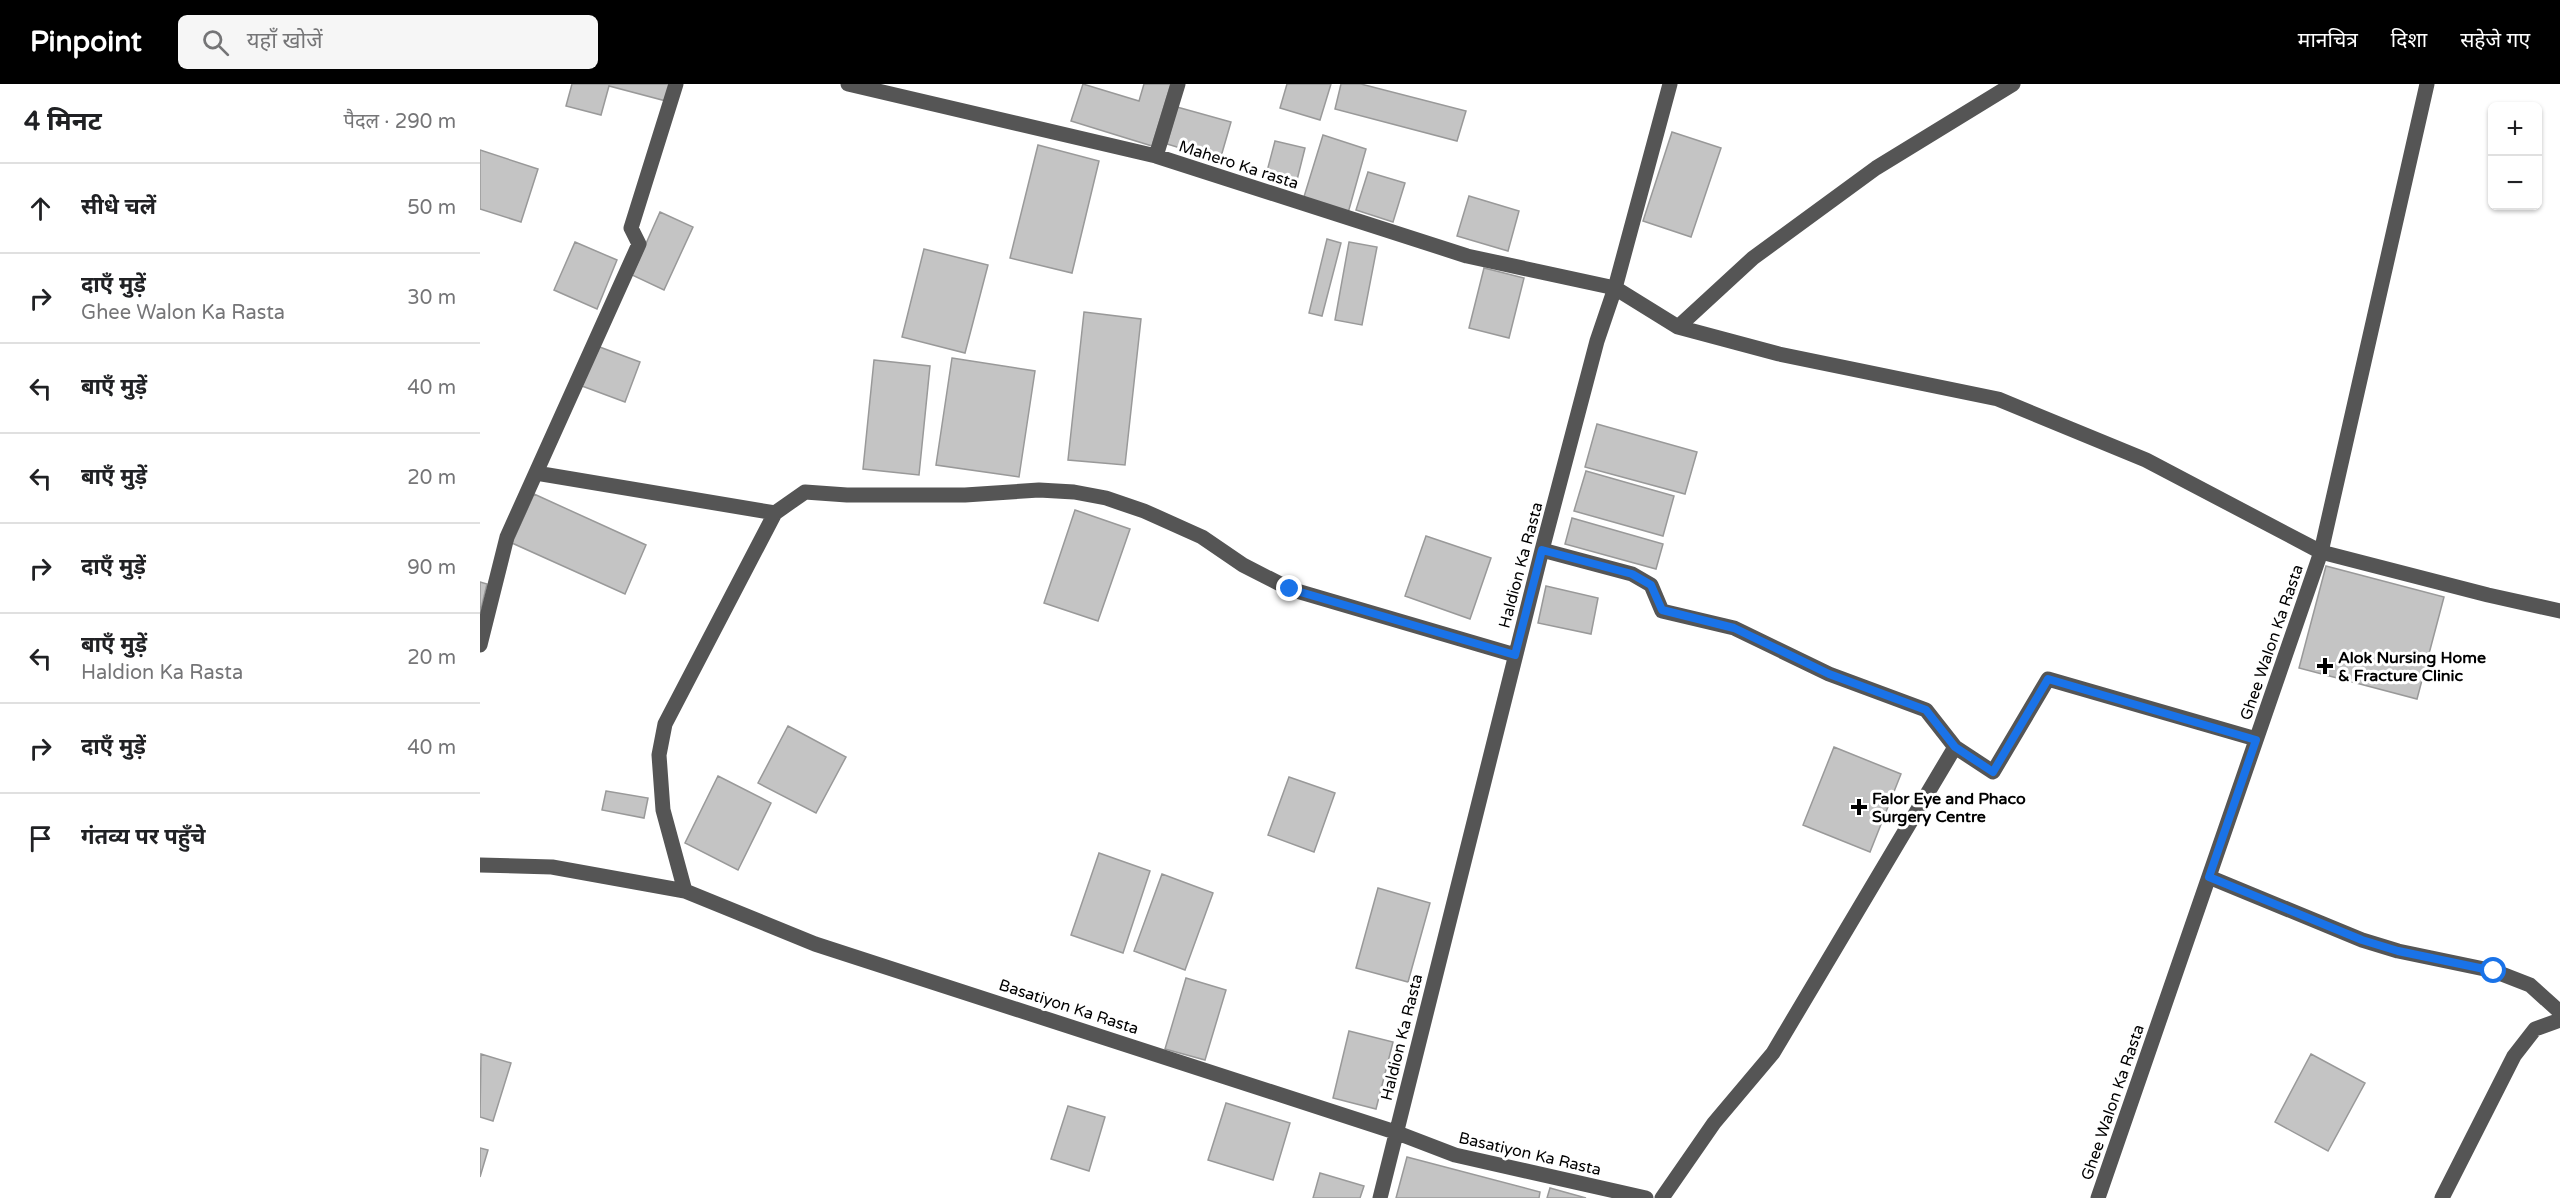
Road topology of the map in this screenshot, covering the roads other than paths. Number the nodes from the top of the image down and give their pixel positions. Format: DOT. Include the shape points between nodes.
graph roads {
  1 [pos="676,84"];
  2 [pos="848,84"];
  3 [pos="1178,84"];
  4 [pos="1670,84"];
  5 [pos="2013,84"];
  6 [pos="2427,84"];
  7 [pos="1156,156"];
  8 [pos="1615,288"];
  9 [pos="1678,327"];
  10 [pos="536,473"];
  11 [pos="775,513"];
  12 [pos="1542,550"];
  13 [pos="2321,552"];
  14 [pos="2560,611"];
  15 [pos="480,645"];
  16 [pos="1515,655"];
  17 [pos="2256,740"];
  18 [pos="1955,747"];
  19 [pos="480,865"];
  20 [pos="2209,877"];
  21 [pos="686,891"];
  22 [pos="2560,1012"];
  23 [pos="2560,1020"];
  24 [pos="1395,1132"];
  25 [pos="1380,1198"];
  26 [pos="1646,1198"];
  27 [pos="1662,1198"];
  28 [pos="2098,1198"];
  29 [pos="2442,1198"];
  1 -- 10 [label="street" via="631,228 639,244"];
  2 -- 7 [label="street, Mahero Ka rasta"];
  3 -- 7 [label="street"];
  4 -- 8 [label="street, Haldion Ka Rasta"];
  5 -- 9 [label="street" via="1857,181 1753,258"];
  6 -- 13 [label="street, Ghee Walon Ka Rasta"];
  7 -- 8 [label="street, Mahero Ka rasta" via="1467,256"];
  8 -- 9 [label="street, Mahero Ka rasta"];
  8 -- 12 [label="street, Haldion Ka Rasta" via="1597,341"];
  9 -- 13 [label="street, Mahero Ka rasta" via="1779,354 1998,399 2146,460"];
  10 -- 11 [label="street"];
  10 -- 15 [label="street" via="507,537"];
  11 -- 16 [label="street" via="805,492 965,495 1039,490 1106,498 1202,537 1243,565 1290,589"];
  11 -- 21 [label="street" via="665,724 659,755 663,810"];
  12 -- 16 [label="street, Haldion Ka Rasta"];
  12 -- 18 [label="street" via="1632,574 1651,585 1662,610 1734,628 1829,674 1926,710"];
  13 -- 14 [label="street, Mahero Ka rasta"];
  13 -- 17 [label="street, Ghee Walon Ka Rasta"];
  16 -- 24 [label="street, Haldion Ka Rasta"];
  17 -- 18 [label="street" via="2048,679 1993,772"];
  17 -- 20 [label="street, Ghee Walon Ka Rasta"];
  18 -- 27 [label="street" via="1773,1053 1714,1123"];
  19 -- 21 [label="street, Basatiyon Ka Rasta" via="552,867"];
  20 -- 22 [label="street" via="2362,940 2494,971 2530,985"];
  20 -- 28 [label="street, Ghee Walon Ka Rasta"];
  21 -- 24 [label="street, Basatiyon Ka Rasta" via="815,944"];
  23 -- 29 [label="street" via="2535,1029 2514,1056"];
  24 -- 25 [label="street, Haldion Ka Rasta"];
  24 -- 26 [label="street, Basatiyon Ka Rasta" via="1455,1155"];
}
